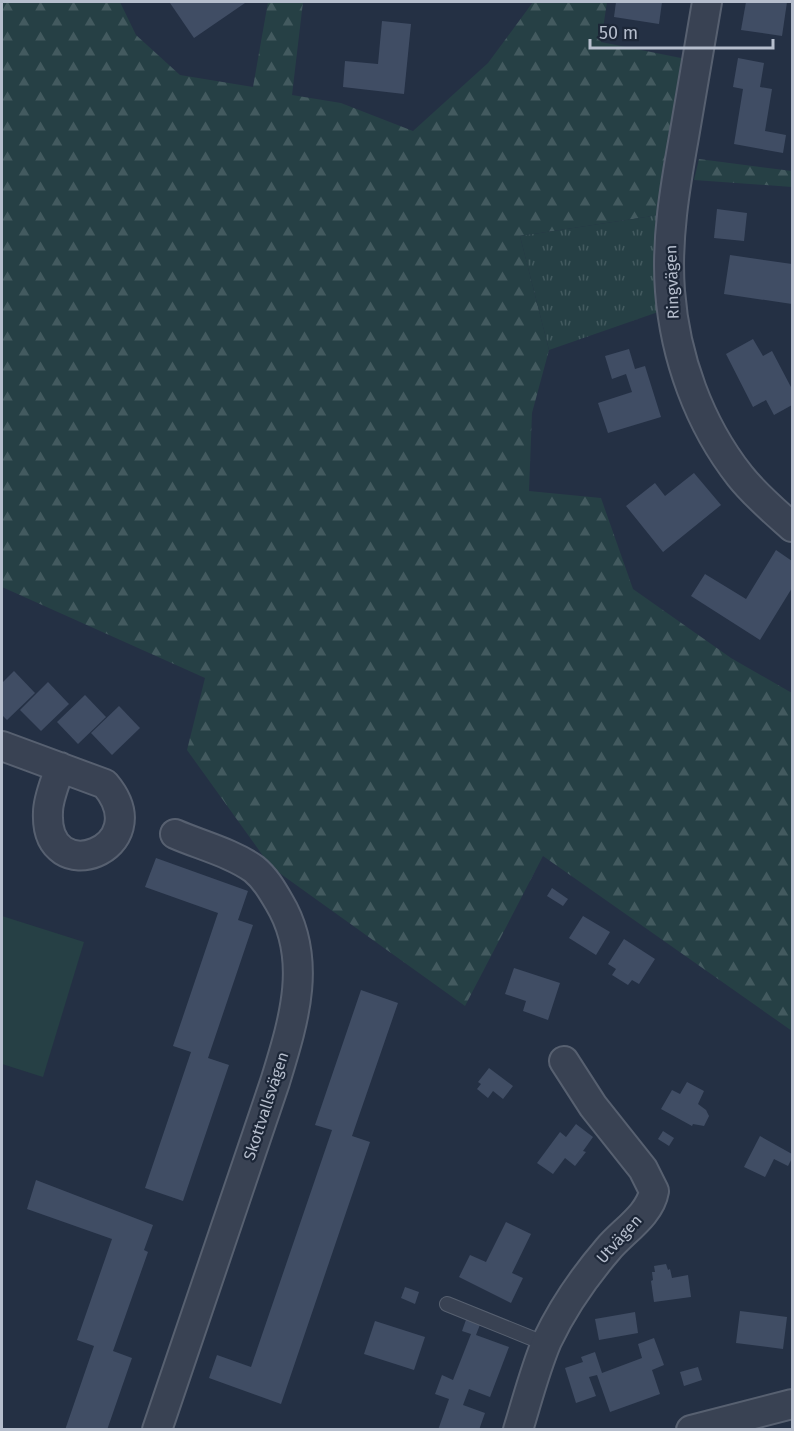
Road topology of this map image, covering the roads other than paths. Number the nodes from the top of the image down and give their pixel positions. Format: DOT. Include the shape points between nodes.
graph roads {
  1 [pos="707,2"];
  2 [pos="792,527"];
  3 [pos="2,746"];
  4 [pos="60,767"];
  5 [pos="175,834"];
  6 [pos="564,1061"];
  7 [pos="447,1304"];
  8 [pos="546,1344"];
  9 [pos="792,1404"];
  10 [pos="157,1430"];
  11 [pos="518,1430"];
  12 [pos="691,1430"];
  1 -- 2 [label="street, Ringvägen" via="675,189 669,289 674,325 680,358 721,449 757,495"];
  3 -- 4 [label="street"];
  5 -- 10 [label="street, Skottvallsvägen" via="256,871 288,916 300,967 299,993 275,1083"];
  6 -- 8 [label="street, Utvägen" via="654,1191 649,1204 581,1281"];
  7 -- 8 [label="lane"];
  8 -- 11 [label="street, Utvägen"];
  9 -- 12 [label="street"];
}
